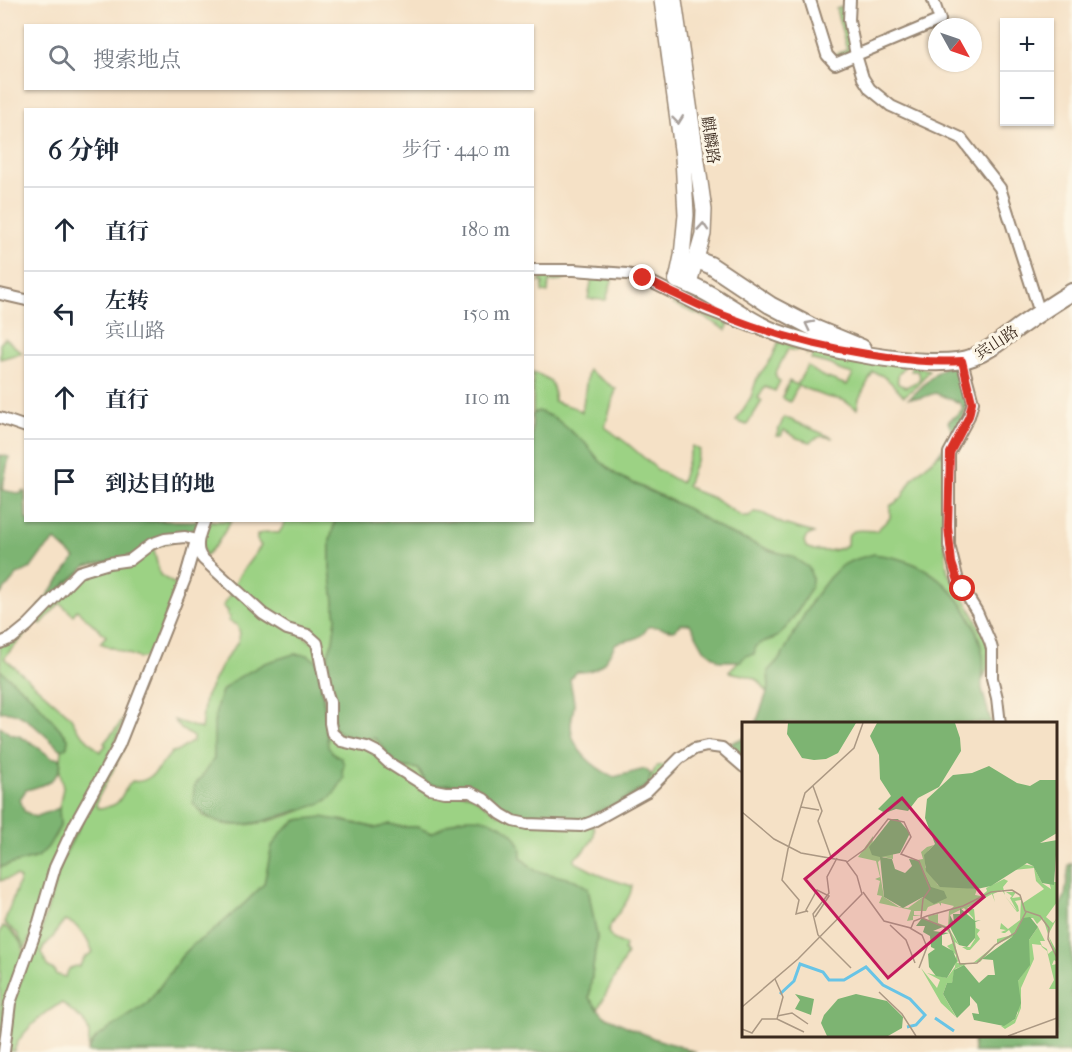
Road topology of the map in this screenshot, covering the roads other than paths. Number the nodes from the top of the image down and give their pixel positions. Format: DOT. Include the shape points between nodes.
graph roads {
  1 [pos="662,0"];
  2 [pos="674,0"];
  3 [pos="810,0"];
  4 [pos="850,0"];
  5 [pos="933,0"];
  6 [pos="856,55"];
  7 [pos="697,260"];
  8 [pos="534,270"];
  9 [pos="683,281"];
  10 [pos="1072,287"];
  11 [pos="1072,292"];
  12 [pos="0,294"];
  13 [pos="24,300"];
  14 [pos="1040,310"];
  15 [pos="771,330"];
  16 [pos="962,361"];
  17 [pos="0,418"];
  18 [pos="24,426"];
  19 [pos="203,522"];
  20 [pos="204,522"];
  21 [pos="196,540"];
  22 [pos="0,644"];
  23 [pos="1000,722"];
  24 [pos="742,765"];
  25 [pos="4,1052"];
  1 -- 9 [label="main road, 麒麟路, one-way" via="685,192"];
  7 -- 2 [label="main road, 麒麟路, one-way" via="704,210"];
  3 -- 6 [label="street" via="832,62 837,64"];
  4 -- 6 [label="street" via="849,20"];
  5 -- 6 [label="street" via="940,20"];
  6 -- 14 [label="street" via="863,78 875,95 961,138 1000,188"];
  7 -- 9 [label="main road, 麒麟路"];
  14 -- 7 [label="main road, 宾山路, one-way" via="969,354 936,359 908,356 864,348 816,329"];
  8 -- 15 [label="street" via="583,270 643,278 734,321"];
  9 -- 15 [label="main road, 宾山路"];
  10 -- 14 [label="main road, 宾山路"];
  11 -- 14 [label="main road, 宾山路"];
  12 -- 13 [label="street"];
  14 -- 16 [label="main road, 宾山路" via="988,350"];
  15 -- 16 [label="main road, 宾山路" via="840,350 923,362"];
  16 -- 23 [label="street" via="972,402 950,453 949,545 958,581 990,642"];
  17 -- 18 [label="street"];
  19 -- 21 [label="street"];
  20 -- 24 [label="street" via="198,545 203,559 263,614 317,643 330,702 332,733 341,741 377,752 430,789 470,792 520,822 581,826 646,792 694,749 722,747"];
  21 -- 22 [label="street" via="165,539 130,560 79,572 28,625"];
  21 -- 25 [label="street" via="185,579 119,745 55,867 10,1003"];
}
